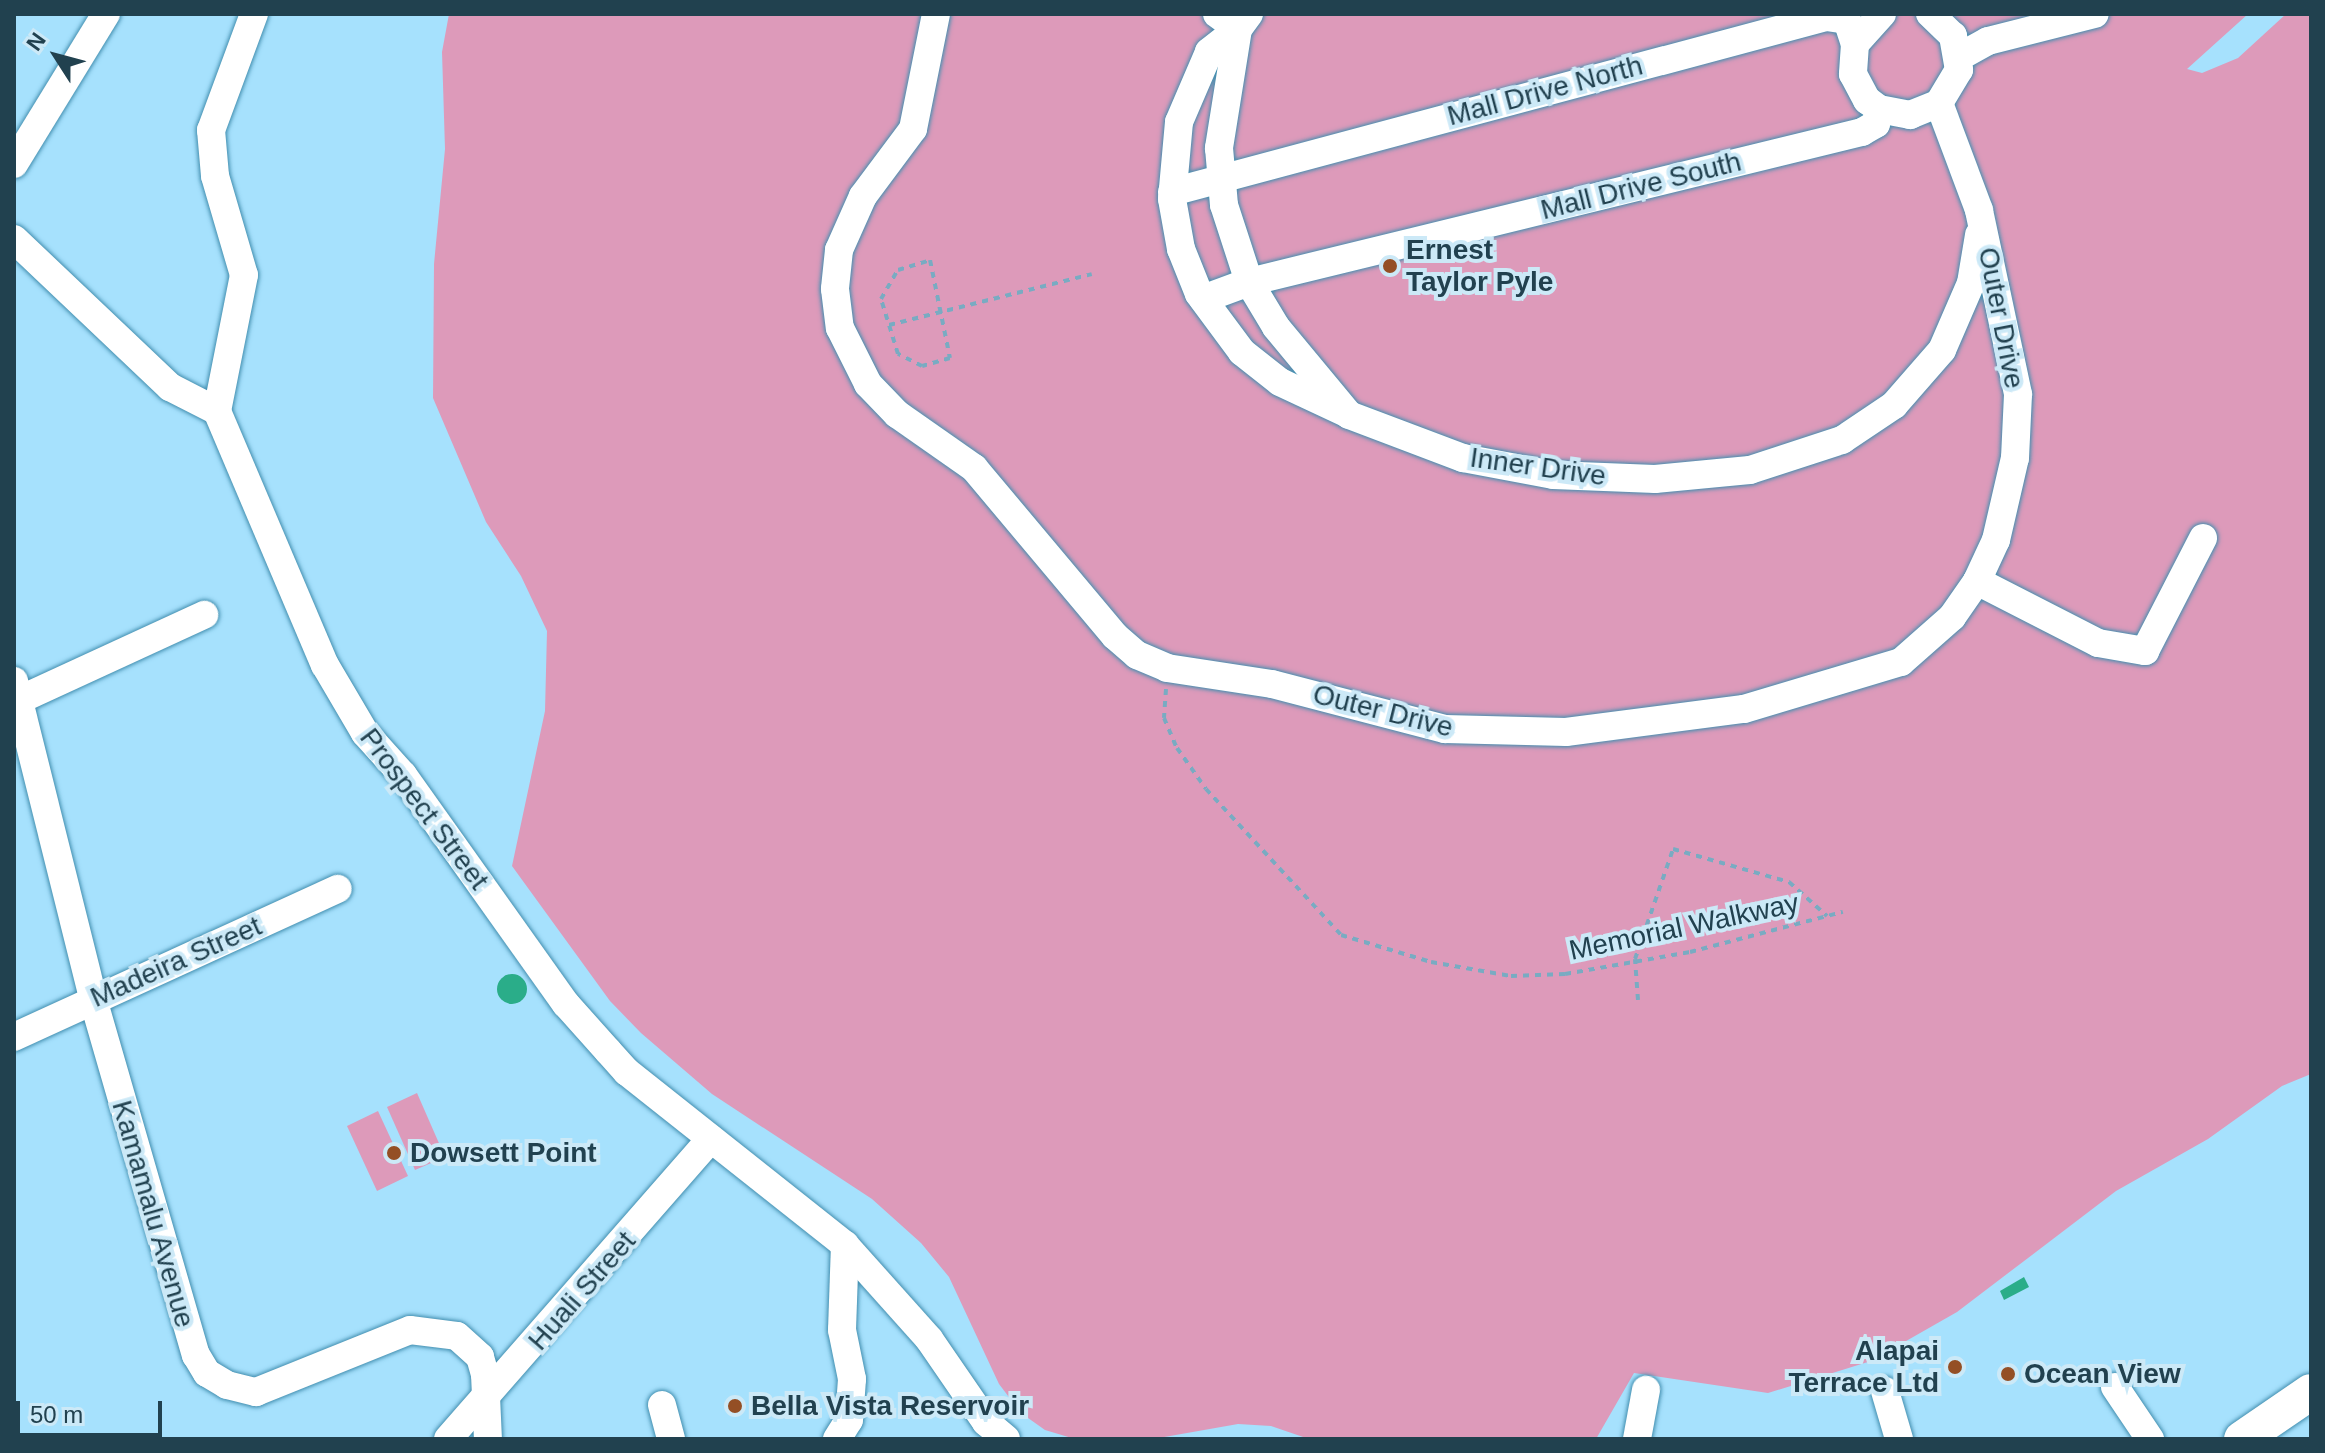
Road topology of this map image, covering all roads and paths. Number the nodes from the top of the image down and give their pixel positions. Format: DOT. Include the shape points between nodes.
graph roads {
  1 [pos="106,14"];
  2 [pos="254,14"];
  3 [pos="936,14"];
  4 [pos="1882,14"];
  5 [pos="1930,14"];
  6 [pos="2095,14"];
  7 [pos="1235,19"];
  8 [pos="1855,44"];
  9 [pos="1959,57"];
  10 [pos="1939,103"];
  11 [pos="1879,109"];
  12 [pos="14,164"];
  13 [pos="1220,177"];
  14 [pos="1172,192"];
  15 [pos="1979,210"];
  16 [pos="14,239"];
  17 [pos="1092,274"];
  18 [pos="1249,282"];
  19 [pos="1203,299"];
  20 [pos="940,309"];
  21 [pos="889,325"];
  22 [pos="217,411"];
  23 [pos="1349,415"];
  24 [pos="2203,538"];
  25 [pos="1977,581"];
  26 [pos="204,615"];
  27 [pos="1167,668"];
  28 [pos="16,690"];
  29 [pos="338,889"];
  30 [pos="1843,912"];
  31 [pos="1827,916"];
  32 [pos="1635,959"];
  33 [pos="93,999"];
  34 [pos="1638,1000"];
  35 [pos="14,1037"];
  36 [pos="711,1139"];
  37 [pos="845,1245"];
  38 [pos="2115,1387"];
  39 [pos="1646,1390"];
  40 [pos="1885,1391"];
  41 [pos="2311,1392"];
  42 [pos="489,1397"];
  43 [pos="662,1405"];
  44 [pos="448,1439"];
  45 [pos="488,1439"];
  46 [pos="671,1439"];
  47 [pos="837,1439"];
  48 [pos="1006,1439"];
  49 [pos="1637,1439"];
  50 [pos="1899,1439"];
  51 [pos="2150,1439"];
  52 [pos="2242,1439"];
  1 -- 12 [label="street"];
  2 -- 22 [label="street" via="211,130 215,176 244,275"];
  3 -- 27 [label="street, Outer Drive" via="913,129 863,196 839,250 837,309 847,348 881,400 981,475 1115,636 1137,655"];
  4 -- 8 [label="street"];
  5 -- 9 [label="street" via="1953,36"];
  6 -- 9 [label="street" via="1988,41"];
  7 -- 13 [label="street, Inner Drive"];
  7 -- 14 [label="street" via="1209,52 1186,98 1174,148"];
  8 -- 11 [label="street" via="1853,74 1867,100"];
  8 -- 13 [label="street, Mall Drive North" via="1847,20 1826,17"];
  9 -- 10 [label="street" via="1955,82"];
  10 -- 11 [label="street" via="1910,115"];
  10 -- 15 [label="street, Outer Drive"];
  11 -- 18 [label="street, Mall Drive South" via="1876,124 1862,132"];
  13 -- 14 [label="street"];
  13 -- 18 [label="street, Inner Drive" via="1230,233"];
  14 -- 19 [label="street" via="1181,249"];
  15 -- 23 [label="street, Inner Drive" via="1971,283 1954,329 1928,370 1878,418 1799,457 1697,476 1553,475 1463,458"];
  15 -- 25 [label="street, Outer Drive" via="2016,369 2019,419 2002,518"];
  16 -- 22 [label="street" via="170,387"];
  17 -- 20 [label="path"];
  18 -- 19 [label="street, Mall Drive South"];
  18 -- 23 [label="street, Inner Drive" via="1276,327"];
  19 -- 23 [label="street" via="1226,334 1260,368"];
  20 -- 21 [label="path"];
  20 -- 21 [label="path" via="950,358 922,366 898,354"];
  20 -- 21 [label="path" via="930,260 898,270 881,299"];
  22 -- 36 [label="street, Prospect Street" via="325,665 365,733 403,775 566,1004 627,1072"];
  24 -- 25 [label="street" via="2145,651 2098,643"];
  25 -- 27 [label="street, Outer Drive" via="1936,634 1901,662 1797,696 1646,725 1531,734 1445,729 1272,684"];
  26 -- 28 [label="street"];
  27 -- 32 [label="path, Memorial Walkway" via="1164,718 1177,748 1206,789 1341,935 1431,962 1511,976 1565,974"];
  28 -- 33 [label="street, Kamamalu Avenue"];
  29 -- 33 [label="street, Madeira Street"];
  30 -- 31 [label="path, Memorial Walkway"];
  31 -- 32 [label="path, Memorial Walkway" via="1690,952"];
  31 -- 32 [label="path" via="1789,882 1673,849"];
  32 -- 34 [label="path"];
  33 -- 35 [label="street, Madeira Street"];
  33 -- 42 [label="street, Kamamalu Avenue" via="185,1330 207,1373 239,1390 256,1392 410,1330 433,1331 457,1336 480,1357"];
  36 -- 37 [label="street, Prospect Street"];
  36 -- 42 [label="street, Huali Street"];
  37 -- 47 [label="street" via="842,1330 852,1379 849,1420"];
  37 -- 48 [label="street, Prospect Street" via="929,1339 986,1422"];
  38 -- 51 [label="street"];
  39 -- 49 [label="street"];
  40 -- 50 [label="street"];
  41 -- 52 [label="main road"];
  42 -- 44 [label="street, Huali Street"];
  42 -- 45 [label="street, Kamamalu Avenue"];
  43 -- 46 [label="street"];
}
